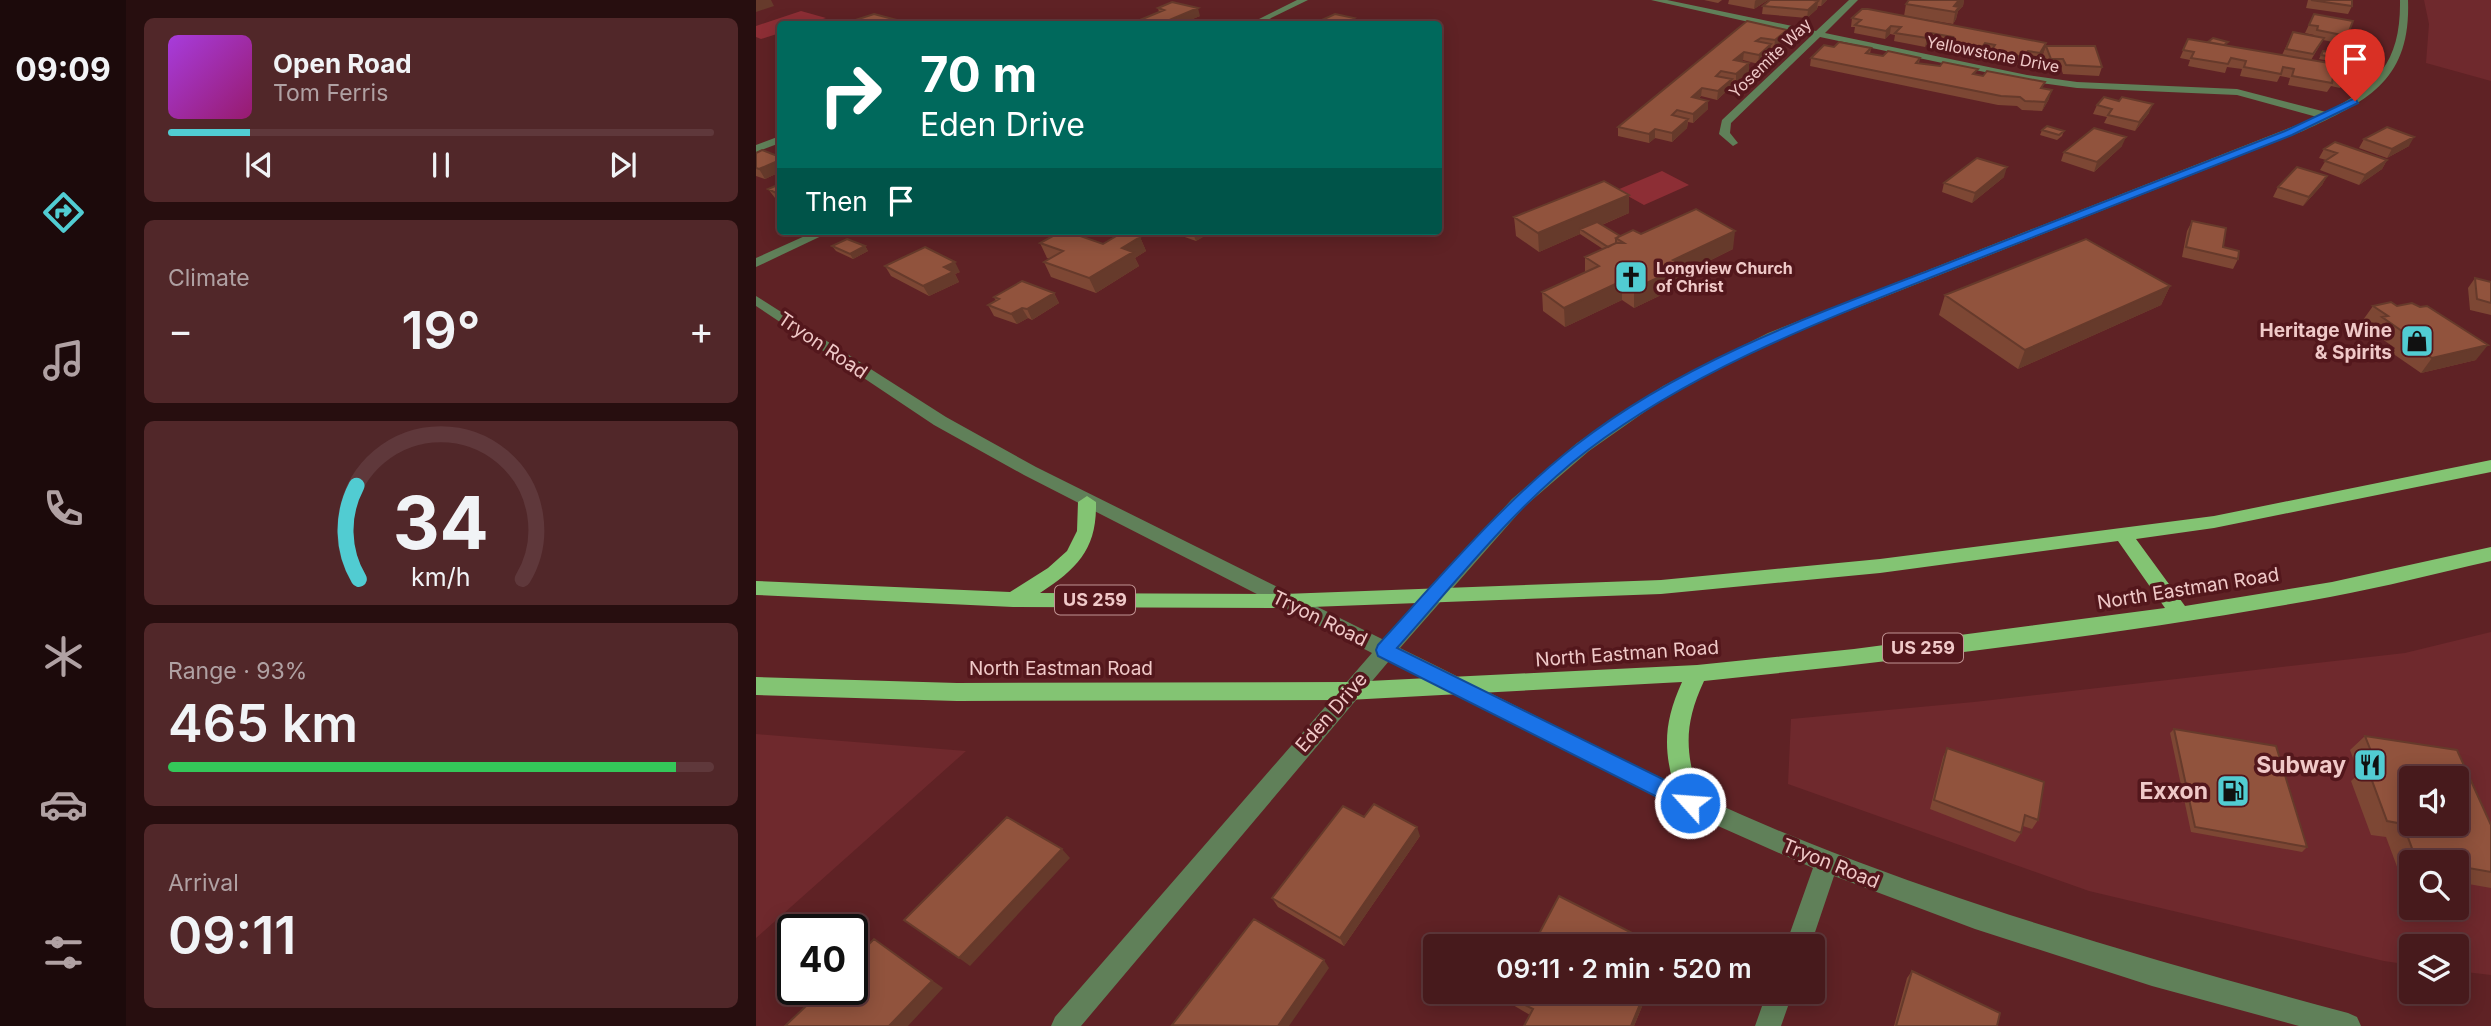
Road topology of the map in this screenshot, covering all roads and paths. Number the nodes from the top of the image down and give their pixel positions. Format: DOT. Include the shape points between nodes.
graph roads {
  1 [pos="1304,0"];
  2 [pos="1655,0"];
  3 [pos="1854,0"];
  4 [pos="2404,0"];
  5 [pos="1259,21"];
  6 [pos="1816,36"];
  7 [pos="2327,116"];
  8 [pos="777,140"];
  9 [pos="1734,143"];
  10 [pos="756,149"];
  11 [pos="817,235"];
  12 [pos="756,263"];
  13 [pos="756,300"];
  14 [pos="2491,466"];
  15 [pos="1087,502"];
  16 [pos="2122,533"];
  17 [pos="2491,554"];
  18 [pos="756,588"];
  19 [pos="1434,595"];
  20 [pos="1013,600"];
  21 [pos="1284,600"];
  22 [pos="2180,614"];
  23 [pos="1385,650"];
  24 [pos="1697,673"];
  25 [pos="756,686"];
  26 [pos="1454,687"];
  27 [pos="1348,691"];
  28 [pos="1690,803"];
  29 [pos="1827,862"];
  30 [pos="1802,934"];
  31 [pos="1776,1004"];
  32 [pos="1064,1026"];
  33 [pos="1768,1026"];
  34 [pos="2348,1026"];
  1 -- 5 [label="street"];
  2 -- 6 [label="street, Yellowstone Drive"];
  3 -- 6 [label="street, Yosemite Way"];
  4 -- 7 [label="street, Eden Drive" via="2406,28 2394,64 2372,89"];
  6 -- 7 [label="street, Yellowstone Drive" via="2055,83 2148,83 2251,94"];
  6 -- 9 [label="street, Yosemite Way" via="1726,122 1724,134"];
  7 -- 19 [label="street, Eden Drive" via="1833,311 1716,363 1650,400 1566,460 1499,522"];
  8 -- 10 [label="street"];
  11 -- 12 [label="street"];
  13 -- 15 [label="street, Tryon Road" via="940,421"];
  14 -- 16 [label="main road, US 259" via="2214,522"];
  15 -- 20 [label="main road" via="1080,546 1052,574"];
  15 -- 21 [label="street, Tryon Road"];
  16 -- 19 [label="main road, US 259" via="1880,566 1661,587"];
  16 -- 22 [label="main road"];
  17 -- 22 [label="main road, North Eastman Road / US 259" via="2332,589"];
  18 -- 20 [label="main road, US 259"];
  19 -- 21 [label="main road, US 259"];
  19 -- 23 [label="street, Eden Drive"];
  20 -- 21 [label="main road, US 259"];
  21 -- 23 [label="street, Tryon Road"];
  22 -- 24 [label="main road, North Eastman Road / US 259"];
  23 -- 26 [label="street, Tryon Road"];
  23 -- 27 [label="street, Eden Drive"];
  24 -- 26 [label="main road, North Eastman Road / US 259"];
  24 -- 28 [label="main road" via="1677,719 1675,741"];
  25 -- 27 [label="main road, North Eastman Road / US 259" via="957,692"];
  26 -- 27 [label="main road, North Eastman Road / US 259"];
  26 -- 28 [label="street, Tryon Road"];
  27 -- 32 [label="street, Eden Drive"];
  28 -- 29 [label="street, Tryon Road"];
  29 -- 30 [label="street"];
  29 -- 34 [label="street, Tryon Road" via="1975,917 2152,973"];
  31 -- 33 [label="street"];
}
